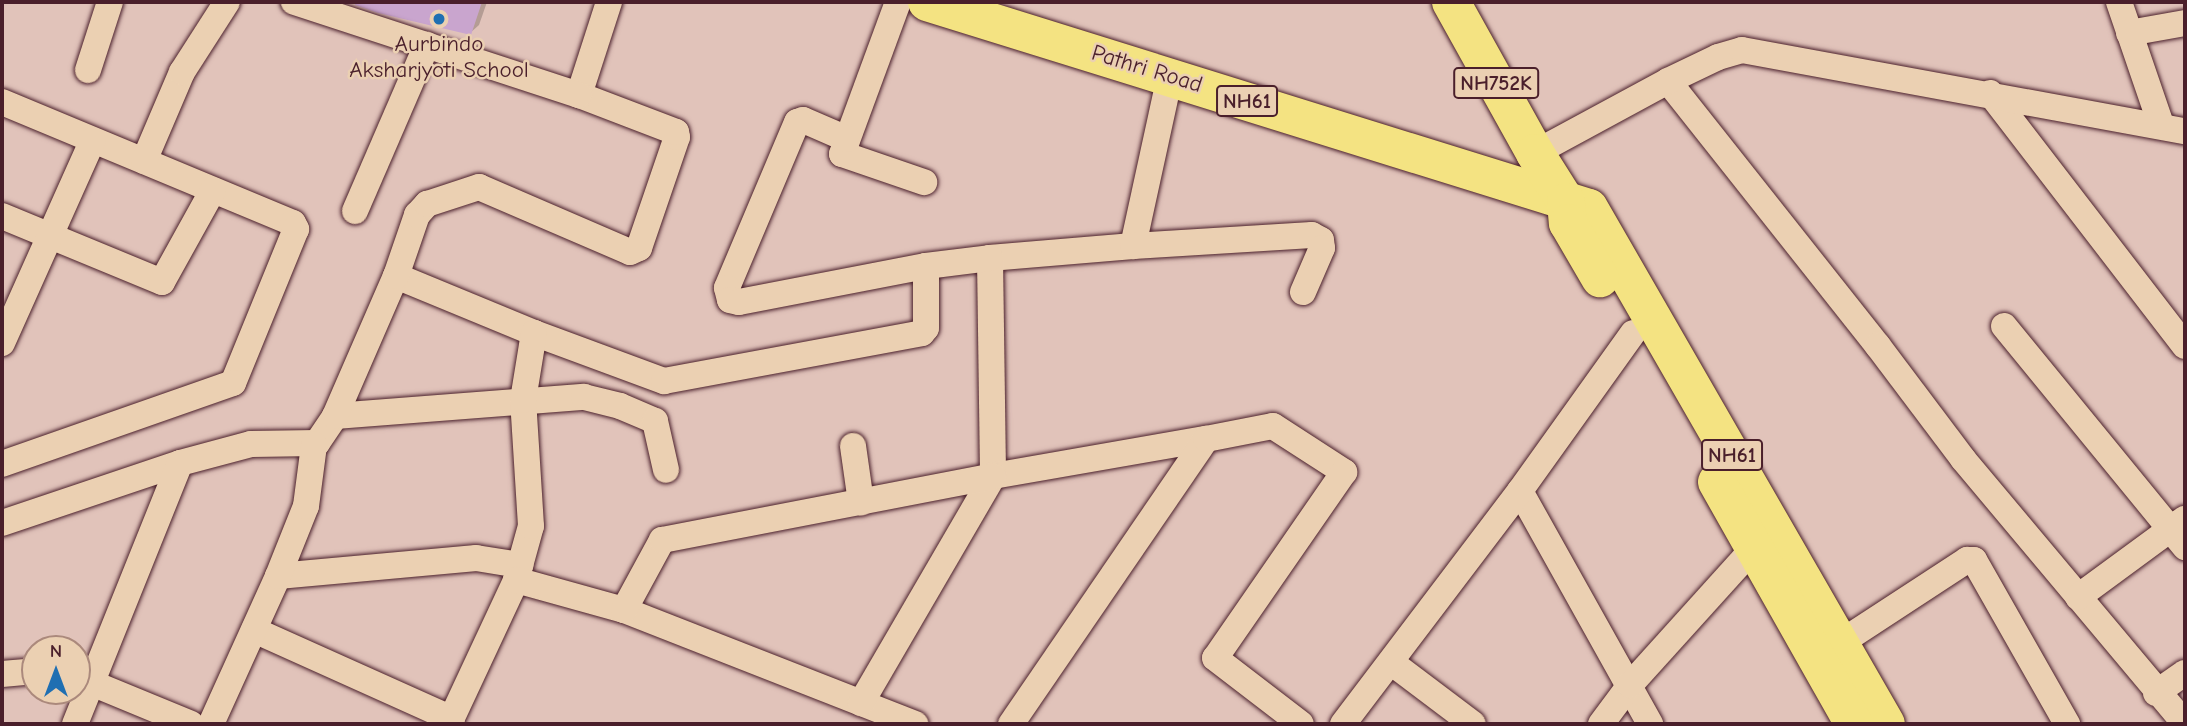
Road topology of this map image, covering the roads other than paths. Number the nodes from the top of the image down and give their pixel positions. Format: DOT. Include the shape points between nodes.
graph roads {
  1 [pos="110,2"];
  2 [pos="227,2"];
  3 [pos="609,2"];
  4 [pos="898,2"];
  5 [pos="927,2"];
  6 [pos="1451,2"];
  7 [pos="2119,2"];
  8 [pos="303,3"];
  9 [pos="2185,23"];
  10 [pos="2129,33"];
  11 [pos="427,45"];
  12 [pos="88,70"];
  13 [pos="1170,76"];
  14 [pos="1668,81"];
  15 [pos="1990,93"];
  16 [pos="579,95"];
  17 [pos="2,102"];
  18 [pos="2173,128"];
  19 [pos="847,139"];
  20 [pos="93,140"];
  21 [pos="1538,158"];
  22 [pos="145,162"];
  23 [pos="924,182"];
  24 [pos="213,190"];
  25 [pos="1566,202"];
  26 [pos="355,211"];
  27 [pos="2,216"];
  28 [pos="49,237"];
  29 [pos="1133,246"];
  30 [pos="990,258"];
  31 [pos="926,266"];
  32 [pos="396,276"];
  33 [pos="1303,292"];
  34 [pos="2004,326"];
  35 [pos="4,333"];
  36 [pos="534,333"];
  37 [pos="1633,333"];
  38 [pos="2185,346"];
  39 [pos="523,400"];
  40 [pos="335,416"];
  41 [pos="1206,439"];
  42 [pos="314,445"];
  43 [pos="853,446"];
  44 [pos="180,463"];
  45 [pos="2,464"];
  46 [pos="666,470"];
  47 [pos="993,476"];
  48 [pos="1520,491"];
  49 [pos="861,502"];
  50 [pos="2,523"];
  51 [pos="2180,531"];
  52 [pos="1754,548"];
  53 [pos="518,573"];
  54 [pos="278,576"];
  55 [pos="2078,597"];
  56 [pos="624,610"];
  57 [pos="254,629"];
  58 [pos="1840,643"];
  59 [pos="1392,663"];
  60 [pos="91,666"];
  61 [pos="21,672"];
  62 [pos="2185,673"];
  63 [pos="2,674"];
  64 [pos="91,682"];
  65 [pos="1630,685"];
  66 [pos="2156,693"];
  67 [pos="861,703"];
  68 [pos="79,705"];
  69 [pos="450,722"];
  70 [pos="75,724"];
  71 [pos="191,724"];
  72 [pos="211,724"];
  73 [pos="915,724"];
  74 [pos="1011,724"];
  75 [pos="1301,724"];
  76 [pos="1343,724"];
  77 [pos="1473,724"];
  78 [pos="1601,724"];
  79 [pos="1650,724"];
  80 [pos="1854,724"];
  81 [pos="1886,724"];
  82 [pos="2067,724"];
  83 [pos="2185,724"];
  1 -- 12 [label="street"];
  2 -- 22 [label="street" via="182,72"];
  3 -- 16 [label="street"];
  4 -- 19 [label="street"];
  5 -- 13 [label="highway, Pathri Road / NH61"];
  6 -- 21 [label="highway, NH752K"];
  7 -- 10 [label="street"];
  8 -- 11 [label="street"];
  9 -- 10 [label="street"];
  10 -- 18 [label="street"];
  11 -- 16 [label="street"];
  11 -- 26 [label="street"];
  13 -- 25 [label="highway, Pathri Road / NH61"];
  13 -- 29 [label="street"];
  14 -- 15 [label="street" via="1718,57 1750,50"];
  14 -- 21 [label="street"];
  14 -- 55 [label="street" via="1963,459"];
  15 -- 18 [label="street"];
  15 -- 38 [label="street"];
  16 -- 32 [label="street" via="677,133 638,250 630,252 475,187 420,210"];
  17 -- 20 [label="street"];
  19 -- 23 [label="street" via="844,156"];
  19 -- 31 [label="street" via="798,120 727,297 739,302"];
  20 -- 22 [label="street"];
  20 -- 28 [label="street"];
  21 -- 25 [label="highway, NH752K"];
  22 -- 24 [label="street"];
  24 -- 28 [label="street" via="164,282"];
  24 -- 45 [label="street" via="296,226 233,383"];
  25 -- 37 [label="highway, NH61" via="1568,223"];
  25 -- 58 [label="highway, NH61" via="1592,212"];
  27 -- 28 [label="street"];
  28 -- 35 [label="street"];
  29 -- 30 [label="street"];
  29 -- 33 [label="street" via="1312,235 1323,244"];
  30 -- 31 [label="street"];
  30 -- 47 [label="street"];
  31 -- 36 [label="street" via="926,328 922,333 673,380 646,377"];
  32 -- 36 [label="street"];
  32 -- 40 [label="street"];
  34 -- 51 [label="street"];
  36 -- 39 [label="street"];
  37 -- 48 [label="street"];
  37 -- 52 [label="highway, NH61"];
  39 -- 40 [label="street"];
  39 -- 46 [label="street" via="584,397 649,417 658,427"];
  39 -- 53 [label="street" via="531,526"];
  40 -- 42 [label="street"];
  41 -- 47 [label="street"];
  41 -- 74 [label="street"];
  41 -- 75 [label="street" via="1273,426 1344,472 1215,658"];
  42 -- 44 [label="street" via="255,443"];
  42 -- 54 [label="street" via="306,506"];
  43 -- 49 [label="street"];
  44 -- 50 [label="street"];
  44 -- 60 [label="street"];
  47 -- 49 [label="street"];
  47 -- 67 [label="street"];
  48 -- 59 [label="street"];
  48 -- 65 [label="street"];
  49 -- 56 [label="street" via="663,540"];
  51 -- 55 [label="street"];
  52 -- 65 [label="street"];
  52 -- 80 [label="highway, NH61"];
  53 -- 54 [label="street" via="476,558"];
  53 -- 56 [label="street"];
  53 -- 69 [label="street"];
  54 -- 57 [label="street"];
  55 -- 66 [label="street"];
  56 -- 67 [label="street"];
  57 -- 69 [label="street"];
  57 -- 72 [label="street"];
  58 -- 81 [label="highway, NH61"];
  58 -- 82 [label="street" via="1967,561 1974,561"];
  59 -- 76 [label="street"];
  59 -- 77 [label="street"];
  61 -- 63 [label="street"];
  62 -- 66 [label="street"];
  64 -- 71 [label="street"];
  65 -- 78 [label="street"];
  65 -- 79 [label="street"];
  66 -- 83 [label="street"];
  67 -- 73 [label="street"];
  68 -- 70 [label="street"];
}
